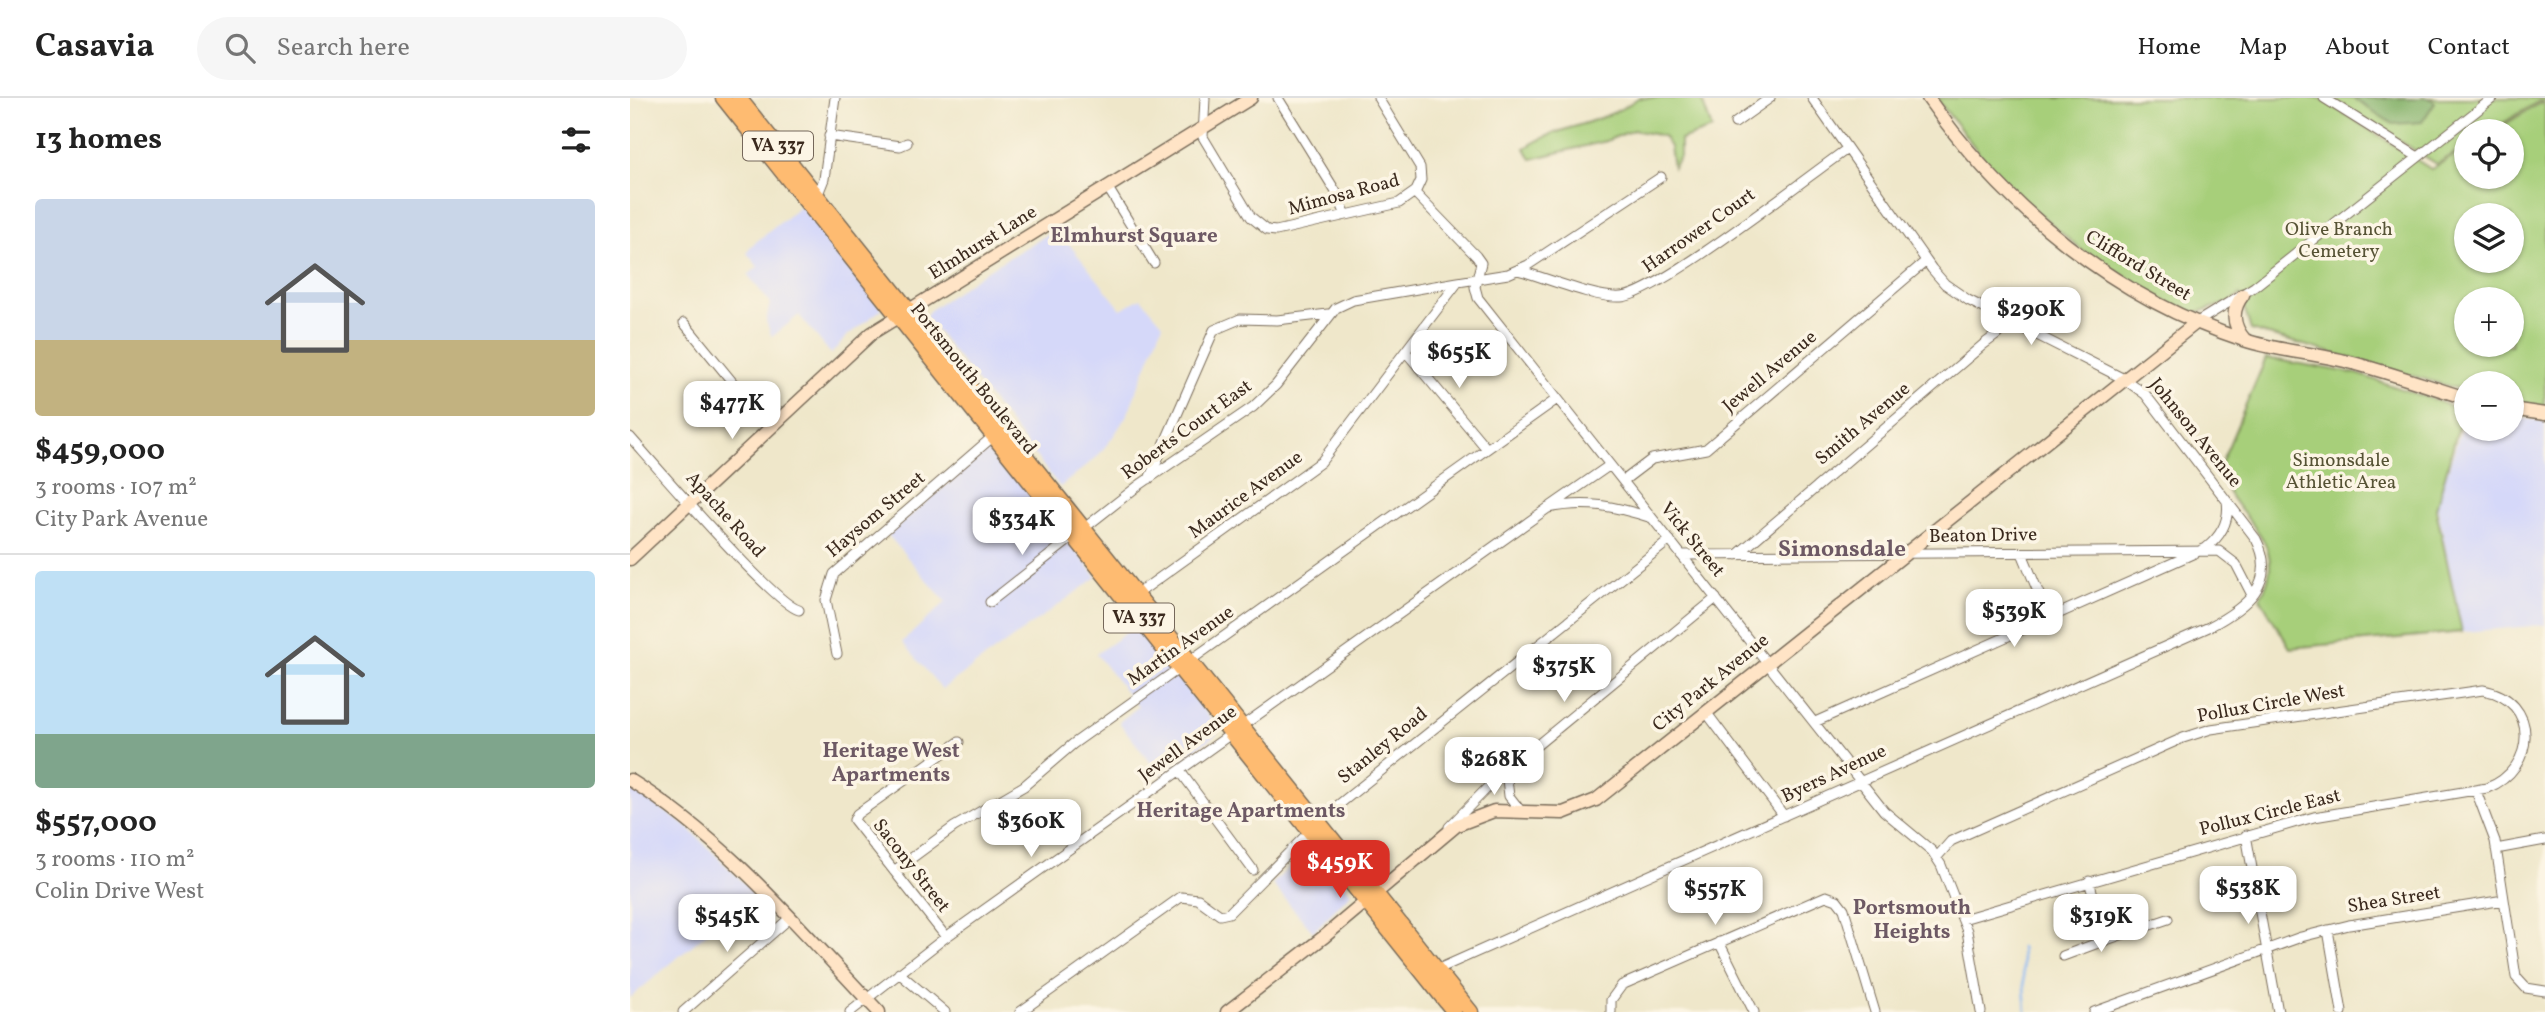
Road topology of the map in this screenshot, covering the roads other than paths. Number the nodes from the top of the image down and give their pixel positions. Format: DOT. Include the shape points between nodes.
graph roads {
  1 [pos="723,98"];
  2 [pos="739,98"];
  3 [pos="835,98"];
  4 [pos="1205,98"];
  5 [pos="1251,98"];
  6 [pos="1278,98"];
  7 [pos="1378,98"];
  8 [pos="1770,98"];
  9 [pos="1812,98"];
  10 [pos="1928,98"];
  11 [pos="2324,98"];
  12 [pos="2493,98"];
  13 [pos="1735,123"];
  14 [pos="1201,129"];
  15 [pos="829,136"];
  16 [pos="907,143"];
  17 [pos="1847,149"];
  18 [pos="2418,157"];
  19 [pos="1661,177"];
  20 [pos="1108,188"];
  21 [pos="1415,193"];
  22 [pos="817,195"];
  23 [pos="813,211"];
  24 [pos="1346,215"];
  25 [pos="1926,261"];
  26 [pos="1154,263"];
  27 [pos="1518,270"];
  28 [pos="1477,280"];
  29 [pos="1458,282"];
  30 [pos="2243,295"];
  31 [pos="904,314"];
  32 [pos="1328,314"];
  33 [pos="2014,322"];
  34 [pos="2197,322"];
  35 [pos="684,323"];
  36 [pos="2245,340"];
  37 [pos="1406,352"];
  38 [pos="2124,379"];
  39 [pos="2454,394"];
  40 [pos="1557,399"];
  41 [pos="2524,412"];
  42 [pos="2545,414"];
  43 [pos="770,428"];
  44 [pos="998,431"];
  45 [pos="630,436"];
  46 [pos="1487,449"];
  47 [pos="1610,465"];
  48 [pos="1149,479"];
  49 [pos="1623,481"];
  50 [pos="2227,499"];
  51 [pos="690,502"];
  52 [pos="1548,508"];
  53 [pos="1652,518"];
  54 [pos="1078,532"];
  55 [pos="1670,540"];
  56 [pos="2200,551"];
  57 [pos="2022,553"];
  58 [pos="1681,555"];
  59 [pos="1737,555"];
  60 [pos="1902,555"];
  61 [pos="630,559"];
  62 [pos="2252,595"];
  63 [pos="1716,598"];
  64 [pos="1132,599"];
  65 [pos="990,602"];
  66 [pos="799,610"];
  67 [pos="2049,618"];
  68 [pos="837,654"];
  69 [pos="1766,663"];
  70 [pos="1183,664"];
  71 [pos="2511,703"];
  72 [pos="1706,712"];
  73 [pos="1815,722"];
  74 [pos="1237,730"];
  75 [pos="958,742"];
  76 [pos="1180,771"];
  77 [pos="1506,771"];
  78 [pos="630,780"];
  79 [pos="1861,780"];
  80 [pos="2476,790"];
  81 [pos="1520,810"];
  82 [pos="1784,816"];
  83 [pos="1315,827"];
  84 [pos="2246,835"];
  85 [pos="1440,838"];
  86 [pos="2545,840"];
  87 [pos="2496,849"];
  88 [pos="1937,858"];
  89 [pos="1253,870"];
  90 [pos="894,871"];
  91 [pos="2089,881"];
  92 [pos="1370,896"];
  93 [pos="2504,900"];
  94 [pos="791,917"];
  95 [pos="1963,919"];
  96 [pos="2168,919"];
  97 [pos="2328,930"];
  98 [pos="946,937"];
  99 [pos="2106,940"];
  100 [pos="1719,942"];
  101 [pos="2267,949"];
  102 [pos="2063,956"];
  103 [pos="899,972"];
  104 [pos="1431,972"];
  105 [pos="2545,991"];
  106 [pos="866,999"];
  107 [pos="683,1012"];
  108 [pos="850,1012"];
  109 [pos="879,1012"];
  110 [pos="945,1012"];
  111 [pos="1020,1012"];
  112 [pos="1229,1012"];
  113 [pos="1454,1012"];
  114 [pos="1471,1012"];
  115 [pos="1611,1012"];
  116 [pos="1754,1012"];
  117 [pos="1875,1012"];
  118 [pos="1980,1012"];
  119 [pos="2094,1012"];
  120 [pos="2278,1012"];
  121 [pos="2342,1012"];
  1 -- 23 [label="main road, Portsmouth Boulevard / VA 337"];
  2 -- 22 [label="main road, Portsmouth Boulevard / VA 337"];
  3 -- 15 [label="street"];
  4 -- 14 [label="street"];
  5 -- 14 [label="street, Elmhurst Lane"];
  6 -- 24 [label="street"];
  7 -- 21 [label="street" via="1420,167"];
  8 -- 13 [label="street"];
  9 -- 17 [label="street, Johnson Avenue"];
  10 -- 34 [label="street, Clifford Street" via="1978,163 2058,239 2150,299"];
  11 -- 18 [label="street"];
  12 -- 18 [label="street"];
  14 -- 20 [label="street, Elmhurst Lane"];
  14 -- 24 [label="street, Mimosa Road" via="1251,218 1261,227 1276,231"];
  15 -- 16 [label="street" via="900,146"];
  15 -- 22 [label="street"];
  17 -- 25 [label="street, Johnson Avenue"];
  17 -- 27 [label="street, Harrower Court" via="1671,274 1631,296 1606,296"];
  18 -- 30 [label="street"];
  19 -- 27 [label="street"];
  20 -- 26 [label="street"];
  20 -- 31 [label="street, Elmhurst Lane"];
  21 -- 24 [label="street, Mimosa Road" via="1399,203"];
  21 -- 28 [label="street, Vick Street" via="1476,256 1481,271"];
  22 -- 23 [label="street"];
  22 -- 31 [label="main road, Portsmouth Boulevard / VA 337"];
  23 -- 31 [label="main road, Portsmouth Boulevard / VA 337"];
  25 -- 33 [label="street, Johnson Avenue" via="1956,293"];
  25 -- 49 [label="street, Jewell Avenue" via="1706,449 1652,459"];
  27 -- 28 [label="street"];
  28 -- 29 [label="street"];
  28 -- 40 [label="street, Vick Street" via="1478,298"];
  29 -- 32 [label="street, Roberts Court East" via="1353,300"];
  29 -- 37 [label="street, Maurice Avenue"];
  30 -- 34 [label="street"];
  30 -- 36 [label="street" via="2234,315"];
  31 -- 43 [label="street, Elmhurst Lane" via="859,343"];
  31 -- 44 [label="main road, Portsmouth Boulevard / VA 337"];
  32 -- 48 [label="street, Roberts Court East" via="1265,397"];
  32 -- 48 [label="street" via="1240,319 1214,330"];
  33 -- 38 [label="street, Johnson Avenue"];
  33 -- 59 [label="street, Smith Avenue"];
  34 -- 36 [label="street, Clifford Street"];
  34 -- 38 [label="street, City Park Avenue"];
  35 -- 43 [label="street"];
  36 -- 39 [label="street, Clifford Street" via="2346,361"];
  37 -- 46 [label="street"];
  37 -- 64 [label="street, Maurice Avenue" via="1321,462"];
  38 -- 50 [label="street, Johnson Avenue" via="2154,404"];
  38 -- 60 [label="street, City Park Avenue"];
  40 -- 46 [label="street, Martin Avenue"];
  40 -- 47 [label="street, Vick Street"];
  41 -- 42 [label="street"];
  43 -- 51 [label="street, Elmhurst Lane"];
  44 -- 54 [label="main road, Portsmouth Boulevard / VA 337"];
  44 -- 68 [label="street, Haysom Street" via="834,574 826,600"];
  45 -- 51 [label="street, Apache Road"];
  46 -- 70 [label="street, Martin Avenue"];
  47 -- 49 [label="street, Vick Street"];
  47 -- 52 [label="street, Jewell Avenue"];
  48 -- 54 [label="street, Roberts Court East"];
  49 -- 53 [label="street, Vick Street"];
  50 -- 56 [label="street" via="2223,529"];
  50 -- 62 [label="street, Johnson Avenue" via="2262,550 2264,571"];
  51 -- 61 [label="street, Elmhurst Lane"];
  51 -- 66 [label="street, Apache Road" via="783,602"];
  52 -- 53 [label="street, Jewell Avenue" via="1602,503"];
  52 -- 74 [label="street, Jewell Avenue"];
  53 -- 55 [label="street, Vick Street"];
  54 -- 64 [label="main road, Portsmouth Boulevard / VA 337"];
  54 -- 65 [label="street, Roberts Court East"];
  55 -- 58 [label="street, Vick Street"];
  55 -- 83 [label="street, Stanley Road"];
  56 -- 57 [label="street, Beaton Drive"];
  56 -- 62 [label="street, Beaton Drive" via="2219,551 2232,559"];
  56 -- 67 [label="street"];
  57 -- 60 [label="street, Beaton Drive"];
  57 -- 67 [label="street"];
  58 -- 59 [label="street, Beaton Drive"];
  58 -- 63 [label="street, Vick Street"];
  59 -- 60 [label="street, Beaton Drive"];
  60 -- 69 [label="street, City Park Avenue"];
  62 -- 79 [label="street, Byers Avenue" via="2209,627"];
  63 -- 69 [label="street, Vick Street"];
  63 -- 77 [label="street"];
  64 -- 70 [label="main road, Portsmouth Boulevard / VA 337"];
  67 -- 73 [label="street"];
  69 -- 72 [label="street, City Park Avenue"];
  69 -- 73 [label="street, Vick Street"];
  70 -- 74 [label="main road, Portsmouth Boulevard / VA 337"];
  70 -- 90 [label="street, Martin Avenue" via="1024,786 954,827"];
  71 -- 80 [label="street, Pollux Circle East" via="2522,721 2523,754 2505,779"];
  71 -- 88 [label="street, Pollux Circle West" via="2493,692 2476,691 2210,729 1951,841"];
  72 -- 81 [label="street, City Park Avenue" via="1585,806 1551,814"];
  72 -- 82 [label="street"];
  73 -- 79 [label="street, Vick Street"];
  74 -- 76 [label="street, Jewell Avenue"];
  74 -- 83 [label="main road, Portsmouth Boulevard / VA 337"];
  75 -- 90 [label="street, Sacony Street" via="855,817 855,824"];
  76 -- 89 [label="street"];
  76 -- 98 [label="street, Jewell Avenue"];
  77 -- 81 [label="street" via="1506,788"];
  77 -- 85 [label="street"];
  78 -- 94 [label="street" via="715,841"];
  79 -- 82 [label="street, Byers Avenue"];
  79 -- 88 [label="street, Vick Street" via="1890,817"];
  80 -- 84 [label="street, Pollux Circle East" via="2314,817"];
  80 -- 87 [label="street"];
  81 -- 85 [label="street, City Park Avenue" via="1481,814"];
  82 -- 104 [label="street, Byers Avenue"];
  83 -- 92 [label="main road, Portsmouth Boulevard / VA 337"];
  83 -- 111 [label="street, Stanley Road" via="1229,913 1220,915 1198,899 1181,897"];
  84 -- 91 [label="street, Pollux Circle East"];
  84 -- 101 [label="street"];
  85 -- 92 [label="street, City Park Avenue"];
  86 -- 87 [label="street"];
  87 -- 93 [label="street"];
  88 -- 95 [label="street, Vick Street"];
  90 -- 98 [label="street, Sacony Street"];
  91 -- 95 [label="street, Pollux Circle East"];
  91 -- 99 [label="street"];
  92 -- 104 [label="main road, Portsmouth Boulevard / VA 337"];
  92 -- 112 [label="street, City Park Avenue"];
  93 -- 97 [label="street, Shea Street"];
  93 -- 105 [label="street" via="2516,977 2526,989"];
  94 -- 106 [label="street"];
  94 -- 107 [label="street"];
  95 -- 118 [label="street, Vick Street"];
  96 -- 99 [label="street"];
  97 -- 101 [label="street, Shea Street"];
  97 -- 121 [label="street"];
  98 -- 103 [label="street, Jewell Avenue"];
  99 -- 102 [label="street"];
  100 -- 115 [label="street" via="1626,984 1615,992"];
  100 -- 116 [label="street"];
  100 -- 117 [label="street" via="1816,898 1832,897 1844,909"];
  101 -- 119 [label="street, Shea Street"];
  101 -- 120 [label="street"];
  103 -- 106 [label="street, Jewell Avenue"];
  103 -- 110 [label="street"];
  104 -- 113 [label="main road, Portsmouth Boulevard / VA 337"];
  104 -- 114 [label="main road, Portsmouth Boulevard / VA 337"];
  106 -- 108 [label="street, Jewell Avenue"];
  106 -- 109 [label="street"];
}
